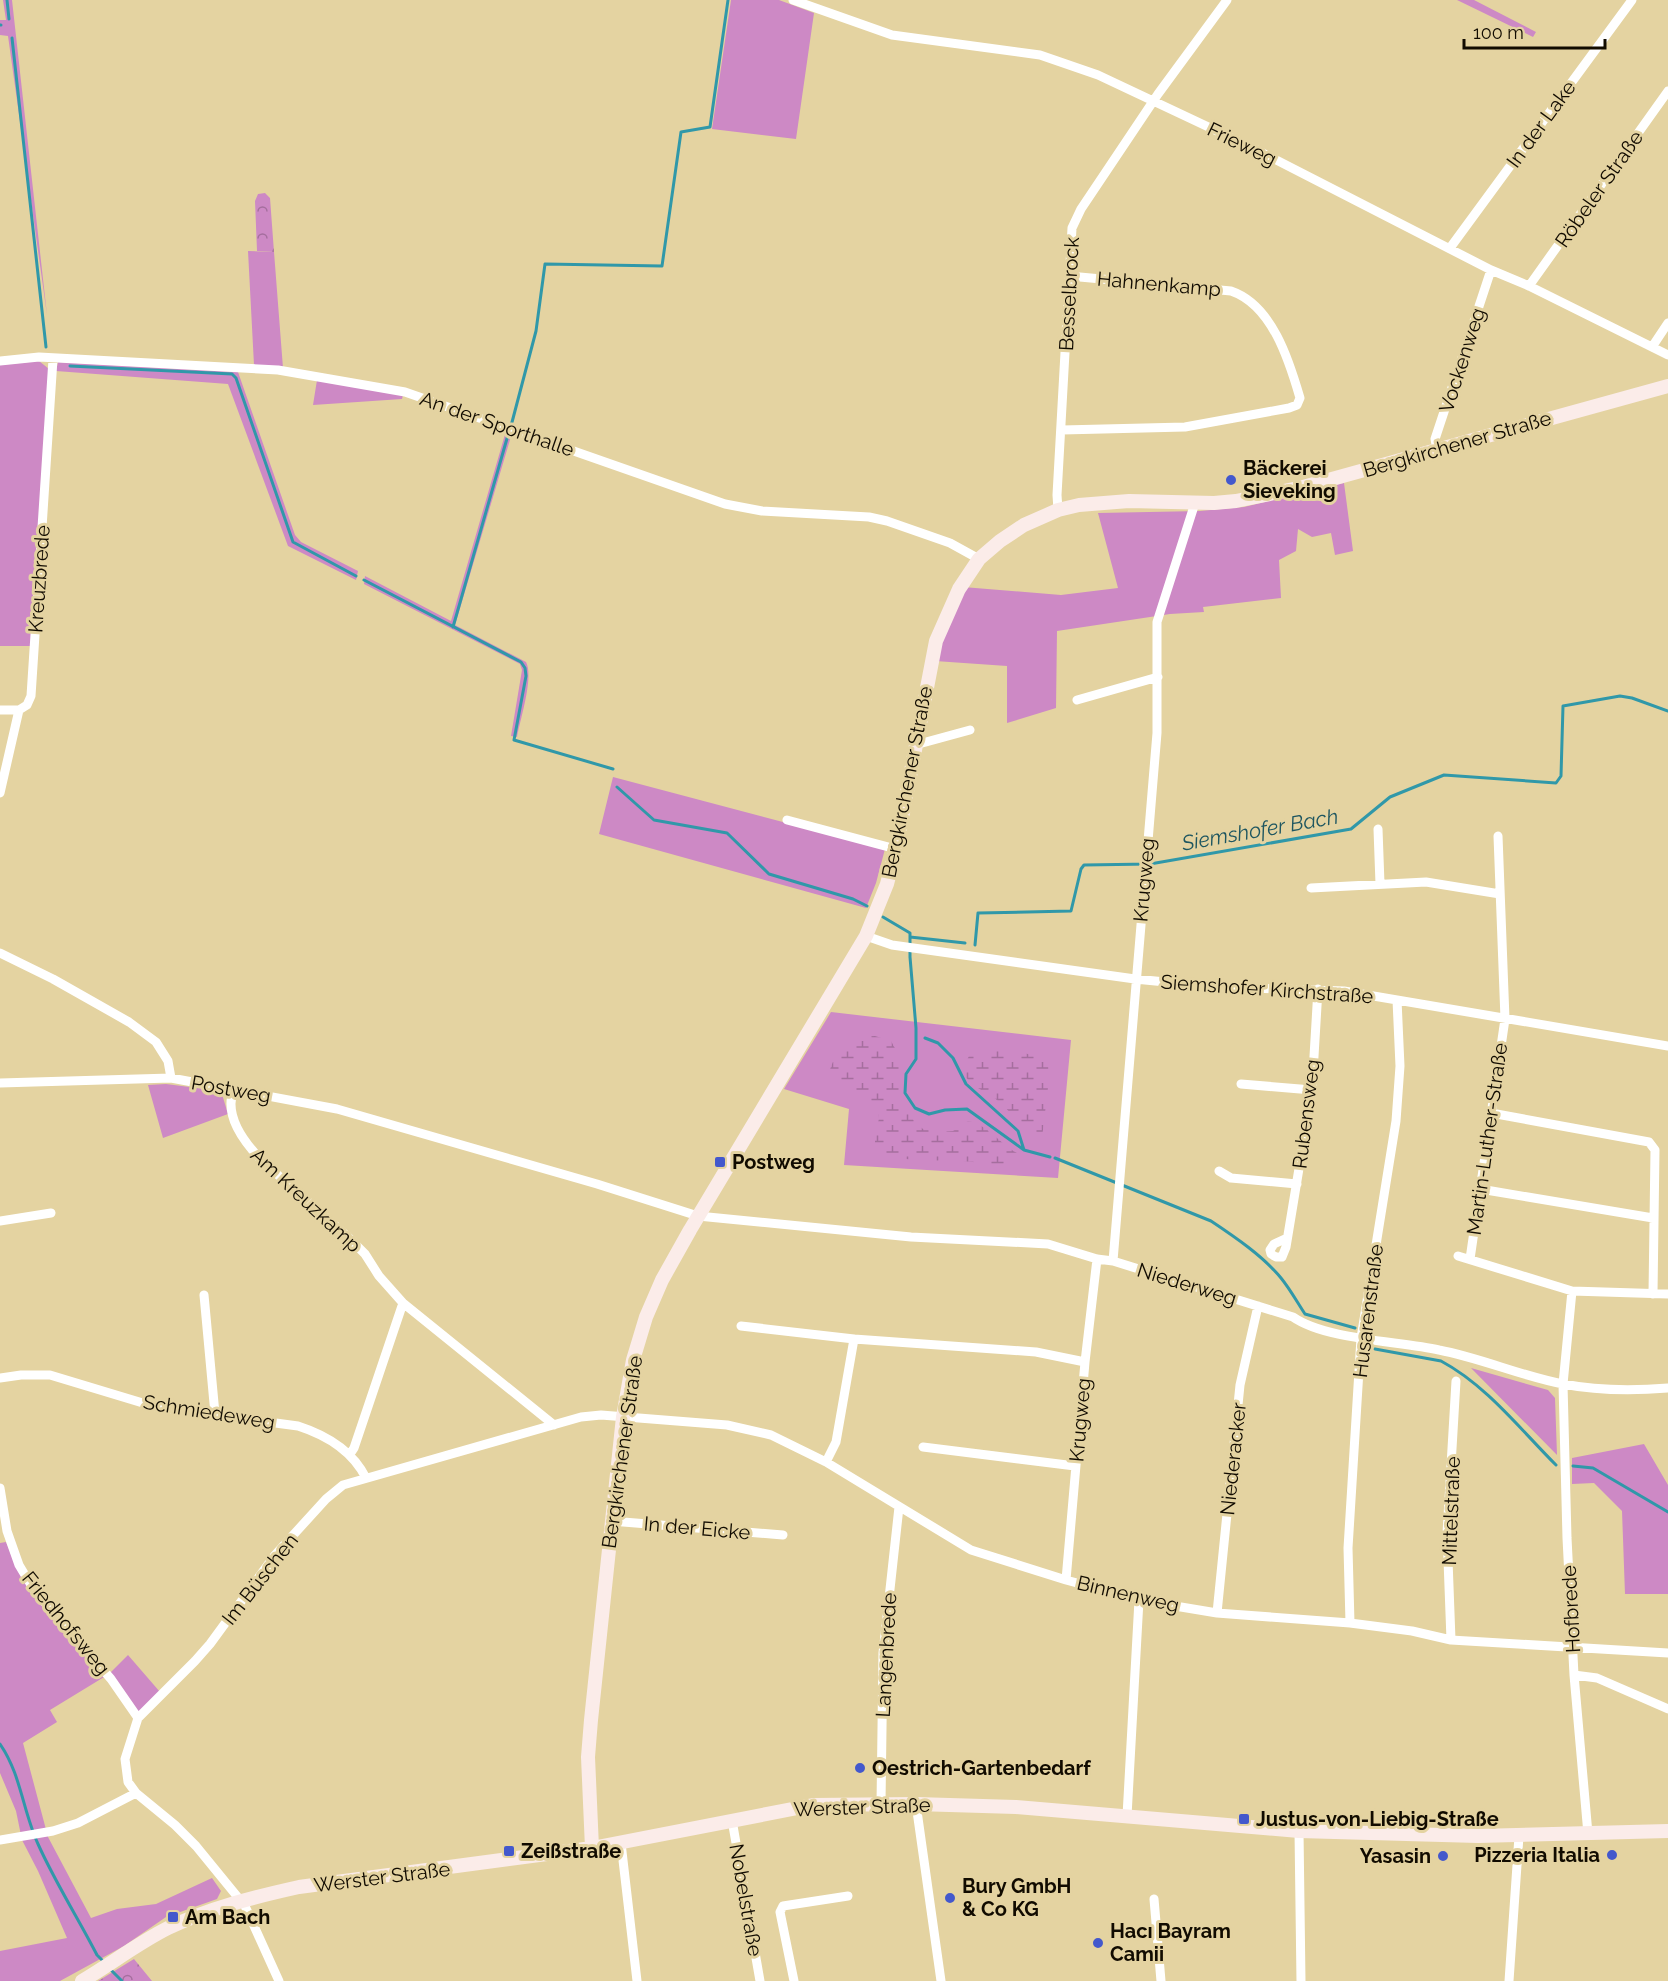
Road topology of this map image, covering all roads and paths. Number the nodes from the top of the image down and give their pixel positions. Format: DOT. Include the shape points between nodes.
graph roads {
  1 [pos="793,0"];
  2 [pos="1227,0"];
  3 [pos="1632,0"];
  4 [pos="1668,91"];
  5 [pos="1154,102"];
  6 [pos="1450,248"];
  7 [pos="1491,270"];
  8 [pos="1069,276"];
  9 [pos="1529,286"];
  10 [pos="1668,323"];
  11 [pos="1652,347"];
  12 [pos="1668,356"];
  13 [pos="53,359"];
  14 [pos="0,361"];
  15 [pos="1668,386"];
  16 [pos="1062,430"];
  17 [pos="1437,450"];
  18 [pos="1195,503"];
  19 [pos="1058,510"];
  20 [pos="979,559"];
  21 [pos="1158,677"];
  22 [pos="1077,700"];
  23 [pos="0,710"];
  24 [pos="19,710"];
  25 [pos="970,730"];
  26 [pos="915,745"];
  27 [pos="0,793"];
  28 [pos="787,820"];
  29 [pos="1378,829"];
  30 [pos="1498,836"];
  31 [pos="896,849"];
  32 [pos="1380,884"];
  33 [pos="1311,888"];
  34 [pos="1500,894"];
  35 [pos="866,936"];
  36 [pos="0,953"];
  37 [pos="1136,979"];
  38 [pos="1318,989"];
  39 [pos="1397,1000"];
  40 [pos="1504,1019"];
  41 [pos="1668,1046"];
  42 [pos="171,1078"];
  43 [pos="0,1083"];
  44 [pos="1241,1084"];
  45 [pos="234,1089"];
  46 [pos="1312,1090"];
  47 [pos="1491,1113"];
  48 [pos="1219,1171"];
  49 [pos="1297,1184"];
  50 [pos="1480,1189"];
  51 [pos="51,1214"];
  52 [pos="698,1216"];
  53 [pos="1653,1218"];
  54 [pos="0,1221"];
  55 [pos="1287,1238"];
  56 [pos="1458,1256"];
  57 [pos="1096,1259"];
  58 [pos="1470,1259"];
  59 [pos="1113,1261"];
  60 [pos="1572,1291"];
  61 [pos="1653,1294"];
  62 [pos="1668,1294"];
  63 [pos="204,1295"];
  64 [pos="403,1303"];
  65 [pos="1258,1306"];
  66 [pos="741,1326"];
  67 [pos="1361,1338"];
  68 [pos="854,1339"];
  69 [pos="1085,1362"];
  70 [pos="0,1378"];
  71 [pos="1456,1381"];
  72 [pos="1563,1384"];
  73 [pos="1668,1388"];
  74 [pos="215,1414"];
  75 [pos="623,1417"];
  76 [pos="554,1425"];
  77 [pos="923,1447"];
  78 [pos="350,1454"];
  79 [pos="826,1462"];
  80 [pos="1075,1466"];
  81 [pos="366,1478"];
  82 [pos="0,1488"];
  83 [pos="899,1507"];
  84 [pos="611,1521"];
  85 [pos="783,1535"];
  86 [pos="1066,1580"];
  87 [pos="1139,1600"];
  88 [pos="1217,1613"];
  89 [pos="1350,1623"];
  90 [pos="1451,1640"];
  91 [pos="1573,1648"];
  92 [pos="1668,1653"];
  93 [pos="1574,1675"];
  94 [pos="1668,1709"];
  95 [pos="138,1718"];
  96 [pos="136,1793"];
  97 [pos="916,1803"];
  98 [pos="881,1804"];
  99 [pos="1127,1816"];
  100 [pos="732,1820"];
  101 [pos="1299,1831"];
  102 [pos="1668,1831"];
  103 [pos="1588,1834"];
  104 [pos="1519,1836"];
  105 [pos="0,1840"];
  106 [pos="621,1843"];
  107 [pos="592,1848"];
  108 [pos="848,1896"];
  109 [pos="1154,1899"];
  110 [pos="240,1901"];
  111 [pos="82,1981"];
  112 [pos="279,1981"];
  113 [pos="637,1981"];
  114 [pos="760,1981"];
  115 [pos="794,1981"];
  116 [pos="942,1981"];
  117 [pos="1161,1981"];
  118 [pos="1301,1981"];
  119 [pos="1509,1981"];
  1 -- 5 [label="street, Frieweg" via="892,35 1040,55 1105,78"];
  2 -- 5 [label="street, Besselbrock"];
  3 -- 6 [label="street, In der Lake"];
  4 -- 9 [label="street, Röbeler Straße"];
  5 -- 6 [label="street, Frieweg"];
  5 -- 8 [label="street, Besselbrock" via="1081,209 1072,228"];
  6 -- 7 [label="street, Frieweg"];
  7 -- 9 [label="street, Frieweg"];
  7 -- 17 [label="street, Vockenweg" via="1436,439"];
  8 -- 16 [label="street, Besselbrock"];
  8 -- 16 [label="street, Hahnenkamp" via="1241,294 1276,334 1300,398 1297,405 1289,408 1185,428"];
  9 -- 11 [label="street, Frieweg"];
  10 -- 11 [label="street"];
  11 -- 12 [label="street, Frieweg"];
  13 -- 14 [label="street, An der Sporthalle"];
  13 -- 20 [label="street, An der Sporthalle" via="278,370 405,392 725,504 762,511 869,517 950,543"];
  13 -- 24 [label="street, Kreuzbrede" via="31,696"];
  15 -- 17 [label="street, Bergkirchener Straße"];
  16 -- 19 [label="street, Besselbrock"];
  17 -- 18 [label="street, Bergkirchener Straße" via="1303,487 1236,501"];
  18 -- 19 [label="street, Bergkirchener Straße" via="1102,502"];
  18 -- 21 [label="street, Krugweg" via="1157,622"];
  19 -- 20 [label="street, Bergkirchener Straße" via="1024,525"];
  20 -- 26 [label="street, Bergkirchener Straße" via="959,589 936,641"];
  21 -- 22 [label="street"];
  21 -- 37 [label="street, Krugweg" via="1157,734"];
  23 -- 24 [label="street"];
  24 -- 27 [label="street, Kreuzbrede"];
  25 -- 26 [label="street"];
  26 -- 31 [label="street, Bergkirchener Straße"];
  28 -- 31 [label="street"];
  29 -- 32 [label="street"];
  30 -- 34 [label="street, Martin-Luther-Straße"];
  31 -- 35 [label="street, Bergkirchener Straße"];
  32 -- 33 [label="street"];
  32 -- 34 [label="street" via="1426,882"];
  34 -- 40 [label="street, Martin-Luther-Straße"];
  35 -- 37 [label="street, Siemshofer Kirchstraße" via="892,945"];
  35 -- 52 [label="street, Bergkirchener Straße"];
  36 -- 42 [label="street" via="129,1022 156,1042 168,1061"];
  37 -- 38 [label="street, Siemshofer Kirchstraße" via="1216,987"];
  37 -- 59 [label="street, Krugweg"];
  38 -- 39 [label="street, Siemshofer Kirchstraße"];
  38 -- 46 [label="street, Rubensweg"];
  39 -- 40 [label="street, Siemshofer Kirchstraße"];
  39 -- 67 [label="street, Husarenstraße" via="1400,1066 1396,1121"];
  40 -- 41 [label="street, Siemshofer Kirchstraße"];
  40 -- 47 [label="street, Martin-Luther-Straße"];
  42 -- 43 [label="street, Postweg"];
  42 -- 45 [label="street, Postweg"];
  44 -- 46 [label="street"];
  45 -- 52 [label="street, Postweg" via="337,1109"];
  45 -- 64 [label="street, Am Kreuzkamp" via="229,1100 232,1117 249,1148 347,1236"];
  46 -- 49 [label="street, Rubensweg"];
  47 -- 50 [label="street, Martin-Luther-Straße"];
  47 -- 53 [label="street" via="1649,1142 1655,1150"];
  48 -- 49 [label="street" via="1231,1178"];
  49 -- 55 [label="street, Rubensweg"];
  50 -- 53 [label="street"];
  50 -- 58 [label="street, Martin-Luther-Straße"];
  51 -- 54 [label="street"];
  52 -- 57 [label="street, Niederweg" via="911,1237 1048,1244"];
  52 -- 75 [label="street, Bergkirchener Straße" via="646,1317 633,1360"];
  53 -- 61 [label="street"];
  56 -- 58 [label="street, Martin-Luther-Straße"];
  57 -- 59 [label="street, Niederweg"];
  57 -- 69 [label="street, Krugweg"];
  58 -- 60 [label="street, Martin-Luther-Straße"];
  59 -- 65 [label="street, Niederweg"];
  60 -- 61 [label="street, Martin-Luther-Straße"];
  60 -- 72 [label="street, Hofbrede"];
  61 -- 62 [label="street, Martin-Luther-Straße"];
  63 -- 74 [label="street"];
  64 -- 76 [label="street, Am Kreuzkamp"];
  64 -- 78 [label="street"];
  65 -- 67 [label="street, Niederweg" via="1293,1317 1304,1325"];
  65 -- 88 [label="street, Niederacker" via="1240,1386"];
  66 -- 68 [label="street"];
  67 -- 72 [label="street, Niederweg" via="1441,1350"];
  67 -- 89 [label="street, Husarenstraße" via="1348,1548"];
  68 -- 69 [label="street" via="1036,1352"];
  68 -- 79 [label="street" via="836,1442"];
  69 -- 80 [label="street, Krugweg"];
  70 -- 74 [label="street, Schmiedeweg" via="50,1375 156,1407"];
  71 -- 90 [label="street, Mittelstraße" via="1447,1533"];
  72 -- 73 [label="street, Niederweg" via="1626,1391"];
  72 -- 91 [label="street, Hofbrede"];
  74 -- 78 [label="street, Schmiedeweg" via="319,1432"];
  75 -- 76 [label="street, Im Büschen" via="581,1417"];
  75 -- 79 [label="street, Binnenweg" via="746,1429 771,1435"];
  75 -- 84 [label="street, Bergkirchener Straße"];
  76 -- 81 [label="street, Im Büschen"];
  77 -- 80 [label="street"];
  78 -- 81 [label="street, Schmiedeweg"];
  79 -- 83 [label="street, Binnenweg"];
  80 -- 86 [label="street, Krugweg"];
  81 -- 95 [label="street, Im Büschen" via="343,1485 326,1499 275,1556 210,1644"];
  82 -- 95 [label="street, Friedhofsweg" via="15,1556 34,1590 111,1679"];
  83 -- 86 [label="street, Binnenweg" via="970,1550"];
  83 -- 98 [label="street, Langenbrede" via="883,1653"];
  84 -- 85 [label="street, In der Eicke"];
  84 -- 107 [label="street, Bergkirchener Straße" via="588,1757"];
  86 -- 87 [label="street, Binnenweg"];
  87 -- 88 [label="street, Binnenweg"];
  87 -- 99 [label="street"];
  88 -- 89 [label="street, Binnenweg"];
  89 -- 90 [label="street, Binnenweg"];
  90 -- 91 [label="street, Binnenweg"];
  91 -- 92 [label="street, Binnenweg"];
  91 -- 93 [label="street, Hofbrede"];
  93 -- 94 [label="street" via="1597,1678"];
  93 -- 103 [label="street, Hofbrede"];
  95 -- 96 [label="street, Im Büschen" via="125,1759 128,1782"];
  96 -- 105 [label="street" via="53,1832"];
  96 -- 110 [label="street, Im Büschen" via="182,1832"];
  97 -- 98 [label="street, Werster Straße"];
  97 -- 99 [label="street, Werster Straße"];
  97 -- 116 [label="street"];
  98 -- 100 [label="street, Werster Straße" via="813,1805"];
  99 -- 101 [label="street, Werster Straße"];
  100 -- 106 [label="street, Werster Straße"];
  100 -- 114 [label="street, Nobelstraße"];
  101 -- 104 [label="street, Werster Straße"];
  101 -- 118 [label="street"];
  102 -- 103 [label="street, Werster Straße"];
  103 -- 104 [label="street, Werster Straße"];
  104 -- 119 [label="street"];
  106 -- 107 [label="street, Werster Straße"];
  106 -- 113 [label="street"];
  107 -- 110 [label="street, Werster Straße" via="299,1887"];
  108 -- 115 [label="street" via="783,1906 780,1912"];
  109 -- 117 [label="street"];
  110 -- 111 [label="street, Werster Straße" via="166,1929"];
  110 -- 112 [label="street"];
}
